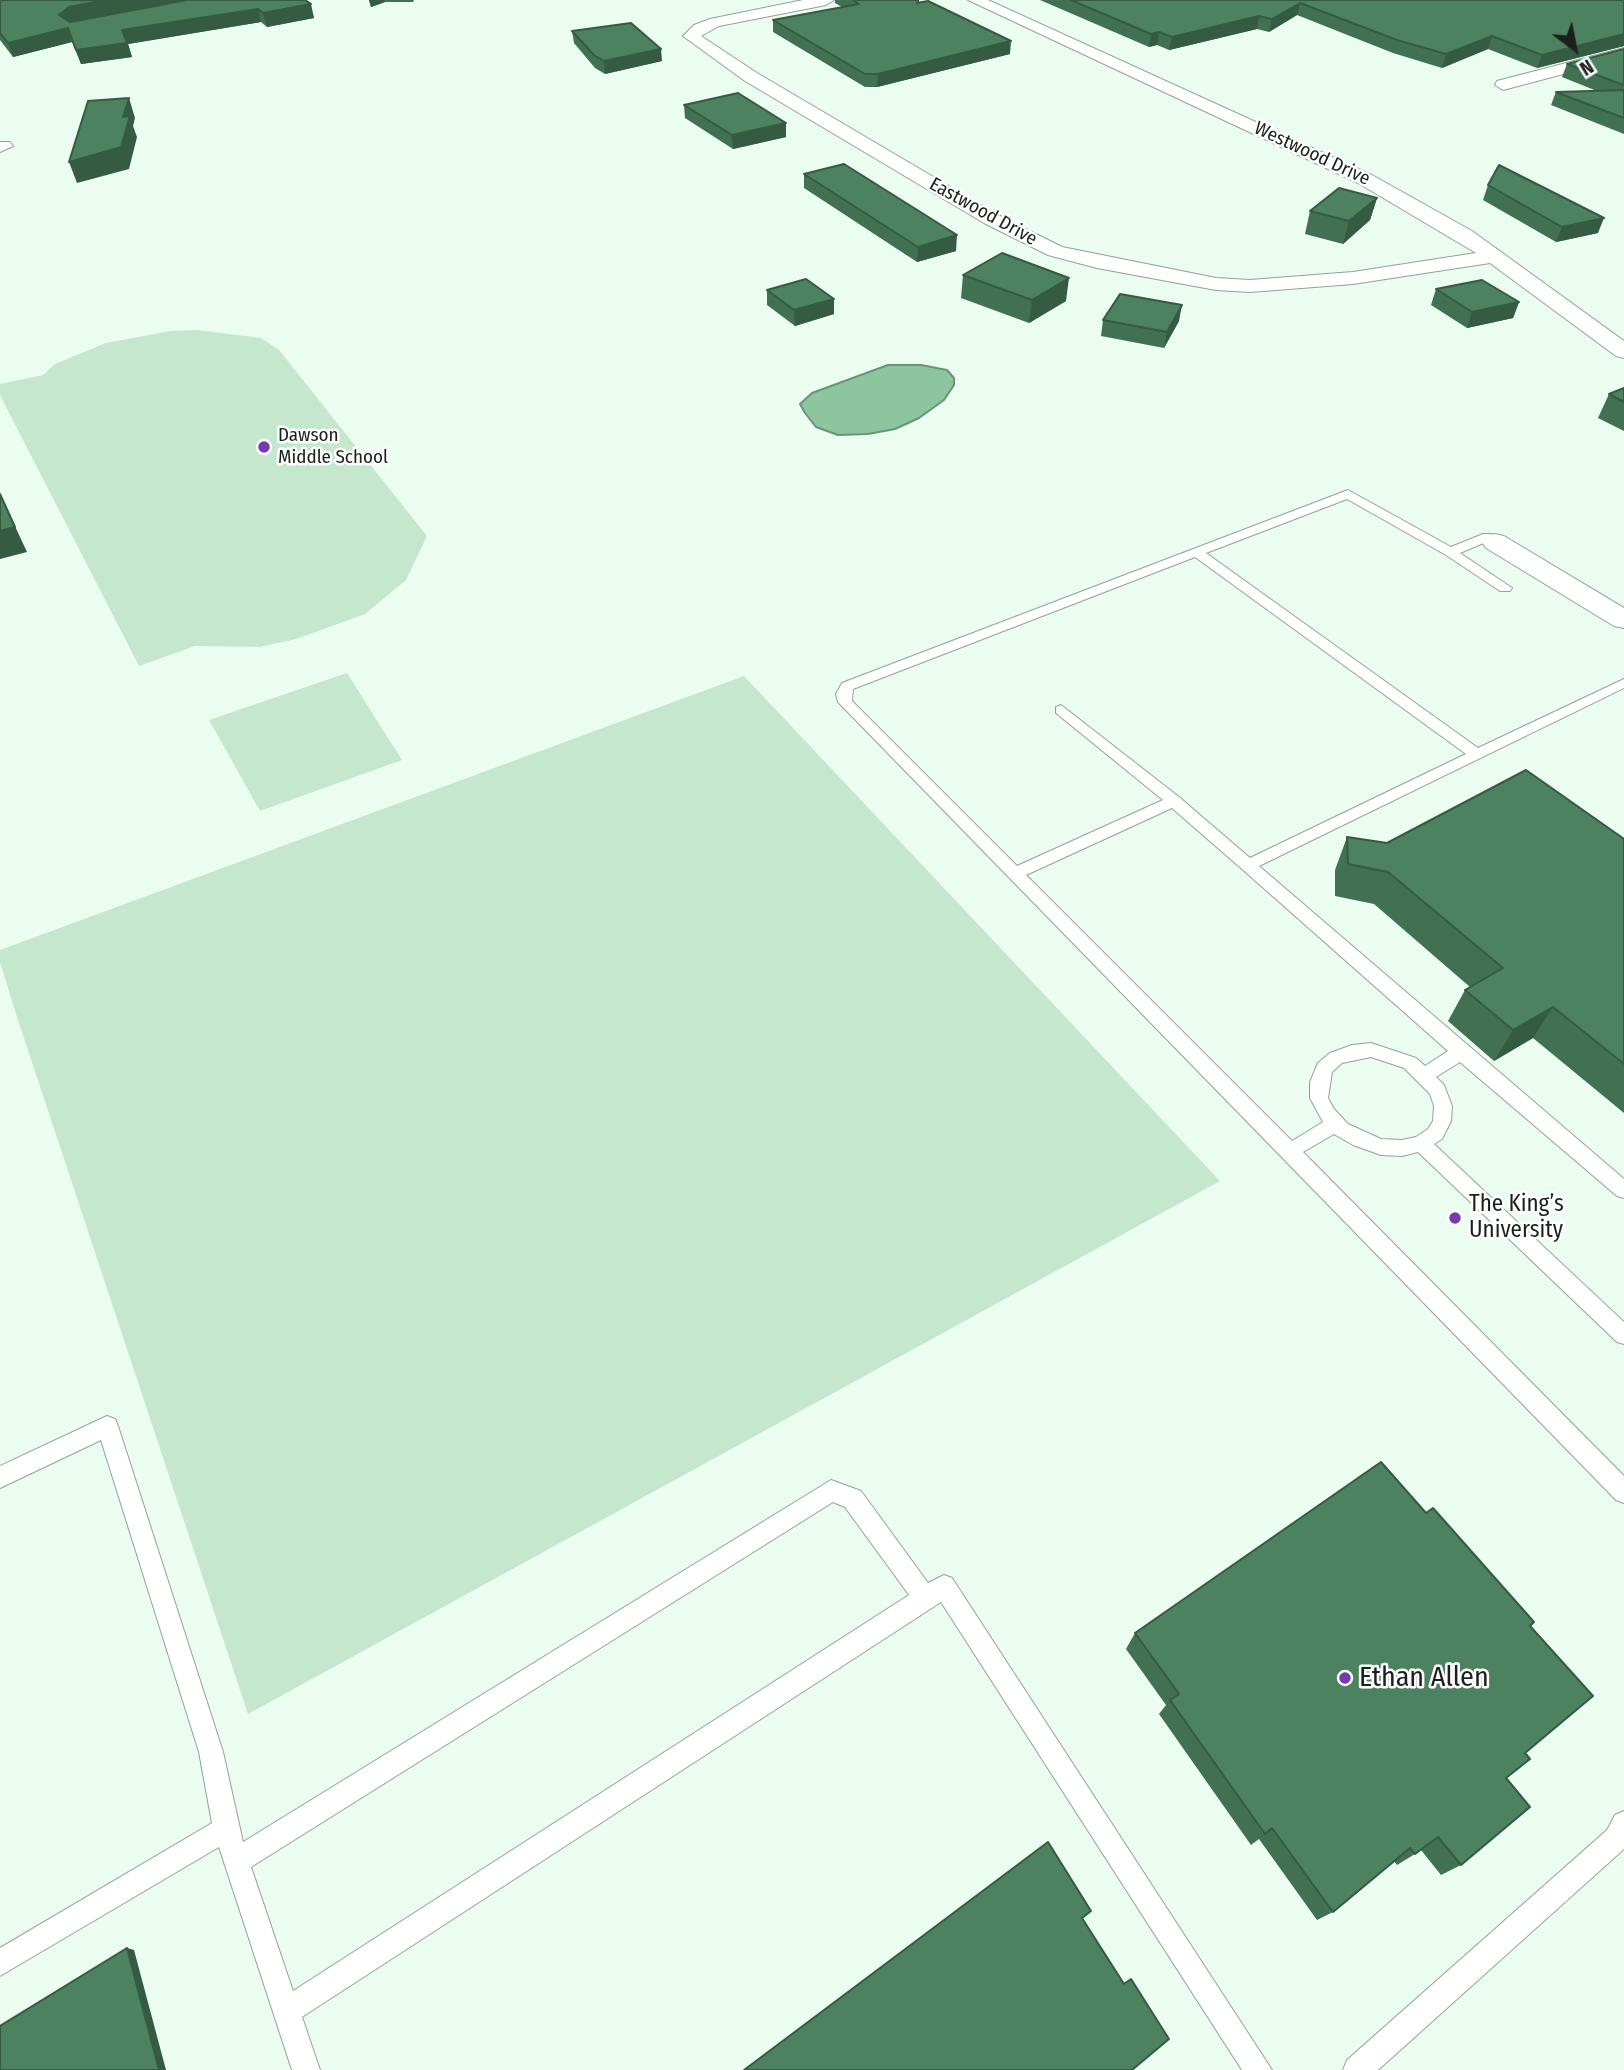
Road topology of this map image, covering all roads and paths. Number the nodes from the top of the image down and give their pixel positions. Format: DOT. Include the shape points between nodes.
graph roads {
  1 [pos="827,0"];
  2 [pos="976,0"];
  3 [pos="1624,53"];
  4 [pos="1503,85"];
  5 [pos="1493,256"];
  6 [pos="1624,351"];
  7 [pos="1495,542"];
  8 [pos="1196,552"];
  9 [pos="1450,552"];
  10 [pos="1505,588"];
  11 [pos="1624,620"];
  12 [pos="1624,683"];
  13 [pos="1061,710"];
  14 [pos="1476,754"];
  15 [pos="1174,801"];
  16 [pos="1248,865"];
  17 [pos="1015,874"];
  18 [pos="1461,1052"];
  19 [pos="1426,1075"];
  20 [pos="1336,1124"];
  21 [pos="1421,1143"];
  22 [pos="1290,1151"];
  23 [pos="1624,1190"];
  24 [pos="1624,1335"];
  25 [pos="0,1478"];
  26 [pos="1624,1492"];
  27 [pos="925,1598"];
  28 [pos="1624,1825"];
  29 [pos="226,1829"];
  30 [pos="237,1861"];
  31 [pos="0,1963"];
  32 [pos="287,2011"];
  33 [pos="306,2070"];
  34 [pos="1258,2070"];
  35 [pos="1357,2070"];
  1 -- 5 [label="street, Eastwood Drive" via="742,15 691,36 979,212 1055,251 1110,265 1250,286 1353,278"];
  2 -- 5 [label="street, Westwood Drive" via="1365,178"];
  3 -- 4 [label="street"];
  5 -- 6 [label="street, Westwood Drive"];
  7 -- 9 [label="lane" via="1487,537"];
  7 -- 11 [label="street"];
  8 -- 9 [label="lane" via="1348,494"];
  8 -- 14 [label="lane"];
  8 -- 17 [label="lane" via="847,686 845,702"];
  9 -- 10 [label="lane"];
  12 -- 14 [label="lane"];
  13 -- 15 [label="lane"];
  14 -- 16 [label="lane"];
  15 -- 16 [label="lane"];
  15 -- 17 [label="lane"];
  16 -- 18 [label="lane"];
  17 -- 22 [label="lane"];
  18 -- 19 [label="lane"];
  18 -- 23 [label="lane"];
  19 -- 20 [label="lane" via="1391,1054 1352,1052 1336,1058 1324,1068 1319,1082 1320,1098"];
  19 -- 21 [label="lane" via="1438,1090 1442,1121 1435,1134"];
  20 -- 21 [label="lane" via="1381,1147"];
  20 -- 22 [label="lane"];
  21 -- 24 [label="lane"];
  22 -- 26 [label="lane"];
  25 -- 29 [label="lane" via="107,1426 211,1752"];
  27 -- 30 [label="lane" via="853,1499 831,1491"];
  27 -- 32 [label="lane"];
  27 -- 34 [label="lane" via="944,1586"];
  28 -- 35 [label="lane" via="1616,1839"];
  29 -- 30 [label="lane"];
  29 -- 31 [label="lane"];
  30 -- 32 [label="lane"];
  32 -- 33 [label="lane"];
}
